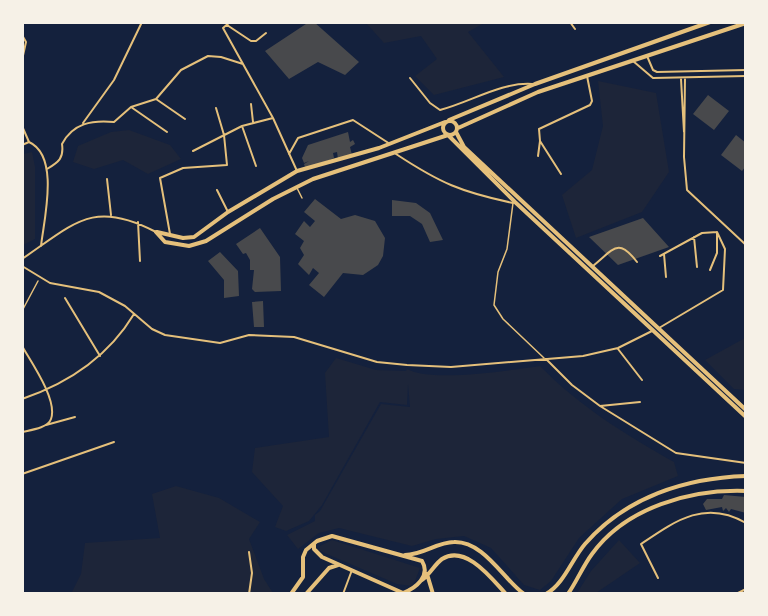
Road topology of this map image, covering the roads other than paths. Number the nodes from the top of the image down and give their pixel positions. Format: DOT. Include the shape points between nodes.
graph roads {
  1 [pos="142,22"];
  2 [pos="570,22"];
  3 [pos="710,22"];
  4 [pos="746,22"];
  5 [pos="228,24"];
  6 [pos="575,29"];
  7 [pos="266,33"];
  8 [pos="22,35"];
  9 [pos="646,56"];
  10 [pos="22,60"];
  11 [pos="633,61"];
  12 [pos="243,64"];
  13 [pos="746,70"];
  14 [pos="713,71"];
  15 [pos="587,76"];
  16 [pos="746,76"];
  17 [pos="410,78"];
  18 [pos="713,78"];
  19 [pos="683,79"];
  20 [pos="535,84"];
  21 [pos="538,92"];
  22 [pos="156,99"];
  23 [pos="251,104"];
  24 [pos="131,107"];
  25 [pos="216,108"];
  26 [pos="273,118"];
  27 [pos="185,119"];
  28 [pos="447,121"];
  29 [pos="253,122"];
  30 [pos="82,123"];
  31 [pos="22,126"];
  32 [pos="242,126"];
  33 [pos="457,130"];
  34 [pos="167,132"];
  35 [pos="224,135"];
  36 [pos="448,135"];
  37 [pos="540,141"];
  38 [pos="29,142"];
  39 [pos="390,144"];
  40 [pos="22,145"];
  41 [pos="193,151"];
  42 [pos="289,154"];
  43 [pos="396,154"];
  44 [pos="538,156"];
  45 [pos="256,166"];
  46 [pos="47,169"];
  47 [pos="297,171"];
  48 [pos="561,174"];
  49 [pos="107,179"];
  50 [pos="296,187"];
  51 [pos="217,190"];
  52 [pos="302,198"];
  53 [pos="513,202"];
  54 [pos="228,212"];
  55 [pos="111,215"];
  56 [pos="138,222"];
  57 [pos="156,232"];
  58 [pos="717,232"];
  59 [pos="170,234"];
  60 [pos="694,237"];
  61 [pos="746,245"];
  62 [pos="41,246"];
  63 [pos="664,254"];
  64 [pos="660,256"];
  65 [pos="22,259"];
  66 [pos="140,261"];
  67 [pos="637,262"];
  68 [pos="22,266"];
  69 [pos="592,267"];
  70 [pos="697,267"];
  71 [pos="710,270"];
  72 [pos="666,276"];
  73 [pos="65,298"];
  74 [pos="134,314"];
  75 [pos="655,330"];
  76 [pos="22,346"];
  77 [pos="618,348"];
  78 [pos="100,356"];
  79 [pos="546,359"];
  80 [pos="642,380"];
  81 [pos="47,390"];
  82 [pos="22,399"];
  83 [pos="640,402"];
  84 [pos="600,406"];
  85 [pos="746,410"];
  86 [pos="75,417"];
  87 [pos="746,417"];
  88 [pos="46,425"];
  89 [pos="22,432"];
  90 [pos="114,442"];
  91 [pos="746,463"];
  92 [pos="22,474"];
  93 [pos="746,476"];
  94 [pos="746,491"];
  95 [pos="746,523"];
  96 [pos="314,544"];
  97 [pos="249,552"];
  98 [pos="398,555"];
  99 [pos="339,565"];
  100 [pos="425,568"];
  101 [pos="352,570"];
  102 [pos="428,576"];
  103 [pos="658,578"];
  104 [pos="421,582"];
  105 [pos="746,589"];
  106 [pos="306,593"];
  107 [pos="404,593"];
  108 [pos="249,594"];
  109 [pos="291,594"];
  110 [pos="343,594"];
  111 [pos="433,594"];
  112 [pos="506,594"];
  113 [pos="524,594"];
  114 [pos="546,594"];
  115 [pos="568,594"];
  116 [pos="736,594"];
  1 -- 30 [label="street" via="114,80"];
  2 -- 6 [label="street"];
  3 -- 20 [label="main road"];
  4 -- 9 [label="main road"];
  5 -- 7 [label="street" via="251,41"];
  5 -- 12 [label="street" via="223,28"];
  8 -- 10 [label="street" via="26,42"];
  9 -- 11 [label="main road"];
  9 -- 14 [label="street" via="657,72"];
  11 -- 15 [label="main road"];
  11 -- 19 [label="street" via="653,78"];
  12 -- 22 [label="street" via="208,56 181,70"];
  12 -- 26 [label="street"];
  13 -- 14 [label="street"];
  14 -- 18 [label="street"];
  15 -- 21 [label="main road"];
  15 -- 37 [label="street" via="592,103 540,128"];
  16 -- 18 [label="street"];
  17 -- 20 [label="street" via="430,104 440,110 514,83"];
  18 -- 19 [label="street"];
  19 -- 61 [label="street" via="687,190"];
  20 -- 21 [label="main road"];
  20 -- 28 [label="main road"];
  21 -- 33 [label="main road"];
  22 -- 24 [label="street"];
  22 -- 27 [label="street"];
  23 -- 29 [label="street"];
  24 -- 30 [label="street" via="114,122"];
  24 -- 34 [label="street"];
  25 -- 35 [label="street"];
  26 -- 29 [label="street"];
  26 -- 42 [label="street"];
  28 -- 33 [label="main road" via="455,122"];
  28 -- 36 [label="main road" via="442,128"];
  28 -- 39 [label="main road"];
  29 -- 32 [label="street"];
  30 -- 46 [label="street" via="66,137 61,160"];
  31 -- 38 [label="street"];
  32 -- 35 [label="street"];
  32 -- 45 [label="street"];
  33 -- 36 [label="main road"];
  33 -- 69 [label="main road" via="464,147"];
  35 -- 41 [label="street"];
  35 -- 59 [label="street" via="228,161 224,167 183,168 160,178"];
  36 -- 43 [label="main road"];
  36 -- 75 [label="main road"];
  37 -- 44 [label="street"];
  37 -- 48 [label="street"];
  38 -- 40 [label="street"];
  38 -- 46 [label="street" via="44,155"];
  39 -- 42 [label="street" via="353,120 298,138"];
  39 -- 47 [label="main road"];
  42 -- 47 [label="street"];
  43 -- 50 [label="main road"];
  43 -- 53 [label="street" via="434,179 467,193"];
  46 -- 62 [label="street"];
  47 -- 54 [label="main road"];
  49 -- 55 [label="street"];
  50 -- 52 [label="lane"];
  50 -- 57 [label="main road" via="206,241 189,246 165,242"];
  51 -- 54 [label="street"];
  53 -- 79 [label="lane" via="494,305 503,319"];
  54 -- 59 [label="main road" via="194,237"];
  55 -- 56 [label="street"];
  55 -- 62 [label="street" via="81,222"];
  56 -- 57 [label="street"];
  56 -- 66 [label="street"];
  57 -- 59 [label="main road"];
  58 -- 60 [label="street"];
  58 -- 71 [label="street" via="717,253"];
  58 -- 75 [label="street" via="726,249 723,290"];
  60 -- 63 [label="street"];
  60 -- 70 [label="street"];
  62 -- 65 [label="street"];
  63 -- 64 [label="street"];
  63 -- 72 [label="street"];
  67 -- 69 [label="street" via="621,247"];
  68 -- 74 [label="street" via="51,283 99,292"];
  69 -- 75 [label="main road"];
  73 -- 78 [label="street"];
  74 -- 78 [label="street"];
  74 -- 79 [label="street" via="152,329 178,338 220,343 249,334 294,337 377,362 451,367"];
  75 -- 77 [label="street"];
  75 -- 85 [label="main road"];
  75 -- 87 [label="main road"];
  76 -- 81 [label="street"];
  77 -- 79 [label="street"];
  77 -- 80 [label="street"];
  78 -- 81 [label="street" via="86,369"];
  79 -- 84 [label="street"];
  81 -- 82 [label="street"];
  81 -- 88 [label="street" via="51,419"];
  83 -- 84 [label="street"];
  84 -- 91 [label="street" via="676,453"];
  86 -- 88 [label="street"];
  88 -- 89 [label="street"];
  90 -- 92 [label="street"];
  93 -- 114 [label="main road" via="694,481 644,499 600,529"];
  94 -- 115 [label="main road" via="690,495 651,508 618,529 593,552"];
  95 -- 103 [label="street" via="714,512 687,515 666,527 641,544"];
  96 -- 98 [label="main road" via="332,536"];
  96 -- 99 [label="main road" via="322,557"];
  96 -- 109 [label="main road" via="303,557 303,577"];
  97 -- 108 [label="street"];
  98 -- 100 [label="main road" via="422,561"];
  98 -- 113 [label="main road" via="416,555 456,542 470,546"];
  99 -- 101 [label="main road"];
  99 -- 106 [label="main road" via="329,568"];
  100 -- 102 [label="main road"];
  100 -- 104 [label="main road"];
  101 -- 107 [label="main road"];
  101 -- 110 [label="street"];
  102 -- 104 [label="main road"];
  102 -- 111 [label="main road"];
  102 -- 112 [label="main road" via="443,559 459,557 478,566"];
  104 -- 107 [label="main road"];
  105 -- 116 [label="street"];
}
